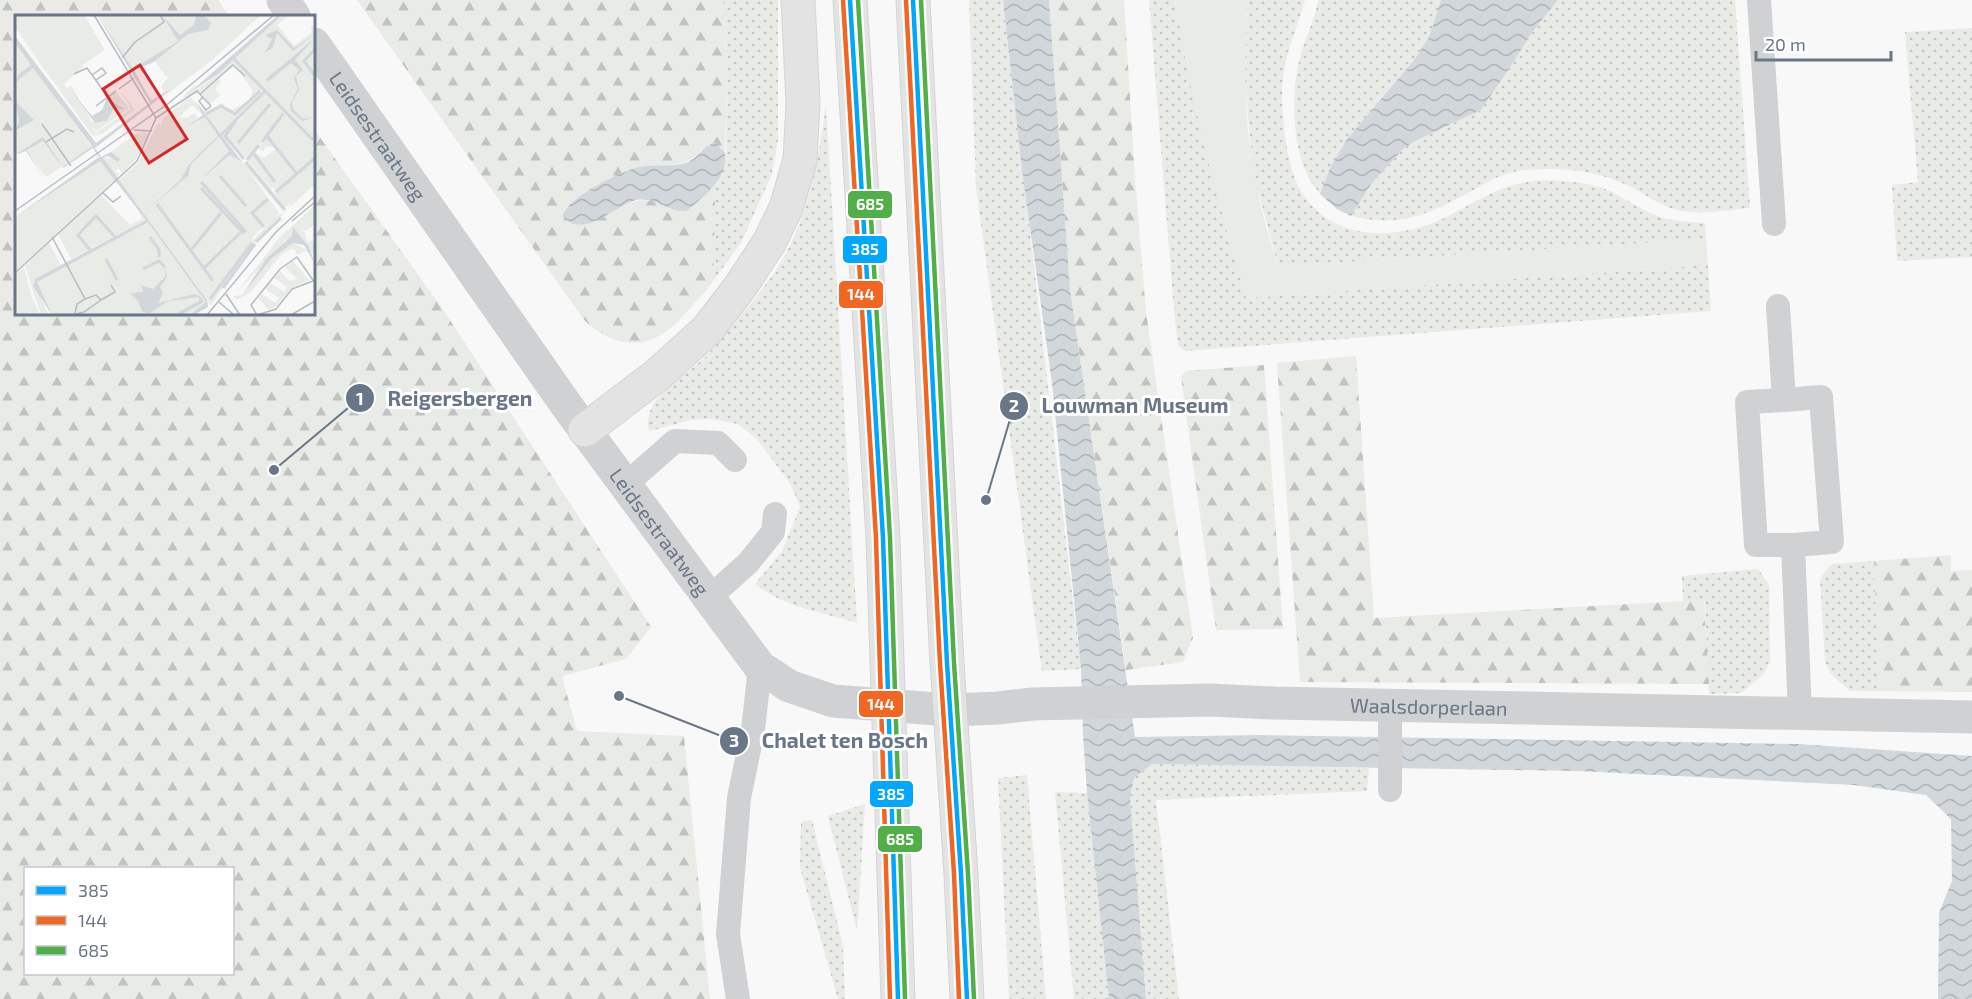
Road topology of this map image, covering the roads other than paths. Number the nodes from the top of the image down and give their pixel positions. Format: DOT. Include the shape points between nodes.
graph roads {
  1 [pos="283,0"];
  2 [pos="798,0"];
  3 [pos="850,0"];
  4 [pos="913,0"];
  5 [pos="1759,0"];
  6 [pos="293,15"];
  7 [pos="315,45"];
  8 [pos="1774,224"];
  9 [pos="1778,306"];
  10 [pos="1784,400"];
  11 [pos="585,429"];
  12 [pos="735,460"];
  13 [pos="625,484"];
  14 [pos="775,513"];
  15 [pos="1793,545"];
  16 [pos="709,598"];
  17 [pos="760,667"];
  18 [pos="888,704"];
  19 [pos="949,710"];
  20 [pos="1391,712"];
  21 [pos="1800,714"];
  22 [pos="1972,717"];
  23 [pos="1390,783"];
  24 [pos="738,999"];
  25 [pos="898,999"];
  26 [pos="967,999"];
  1 -- 6 [label="street"];
  2 -- 11 [label="main road" via="803,103 800,160 786,208 770,243 707,330 656,376"];
  3 -- 18 [label="main road" via="883,538"];
  4 -- 19 [label="main road"];
  5 -- 8 [label="lane"];
  7 -- 11 [label="street, Leidsestraatweg"];
  9 -- 10 [label="lane"];
  10 -- 15 [label="lane" via="1747,402 1756,545"];
  10 -- 15 [label="lane" via="1821,397 1832,542"];
  11 -- 13 [label="street, Leidsestraatweg"];
  12 -- 13 [label="lane" via="718,443 675,441"];
  13 -- 16 [label="street, Leidsestraatweg"];
  14 -- 16 [label="lane" via="773,532 767,540"];
  15 -- 21 [label="lane"];
  16 -- 17 [label="street, Leidsestraatweg"];
  17 -- 18 [label="street, Leidsestraatweg" via="789,686 833,701"];
  17 -- 24 [label="lane" via="753,730 739,798 728,934"];
  18 -- 19 [label="street, Waalsdorperlaan"];
  18 -- 25 [label="main road"];
  19 -- 20 [label="street, Waalsdorperlaan" via="1210,700"];
  19 -- 26 [label="main road"];
  20 -- 21 [label="street, Waalsdorperlaan"];
  20 -- 23 [label="lane"];
  21 -- 22 [label="street, Waalsdorperlaan"];
}
